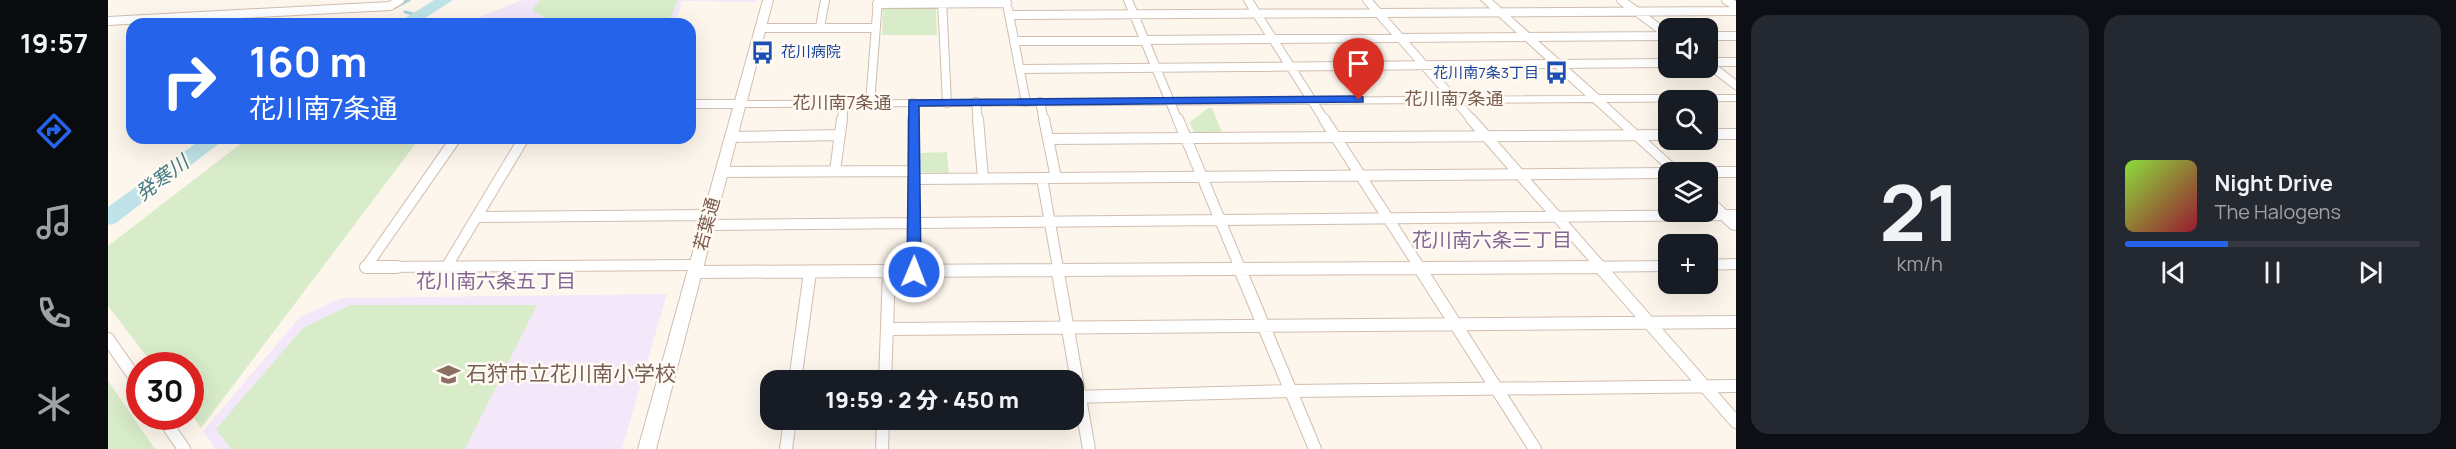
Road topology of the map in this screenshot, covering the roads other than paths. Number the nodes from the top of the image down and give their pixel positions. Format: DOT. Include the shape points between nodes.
graph roads {
  1 [pos="400,0"];
  2 [pos="768,0"];
  3 [pos="825,0"];
  4 [pos="1128,0"];
  5 [pos="1248,0"];
  6 [pos="1367,0"];
  7 [pos="1486,0"];
  8 [pos="1621,0"];
  9 [pos="1726,0"];
  10 [pos="878,2"];
  11 [pos="942,2"];
  12 [pos="1007,2"];
  13 [pos="1736,6"];
  14 [pos="1736,11"];
  15 [pos="1500,12"];
  16 [pos="1636,12"];
  17 [pos="1134,14"];
  18 [pos="1257,14"];
  19 [pos="1379,14"];
  20 [pos="1010,15"];
  21 [pos="164,18"];
  22 [pos="126,20"];
  23 [pos="108,21"];
  24 [pos="820,27"];
  25 [pos="761,28"];
  26 [pos="876,28"];
  27 [pos="1658,28"];
  28 [pos="1658,35"];
  29 [pos="1718,36"];
  30 [pos="1736,36"];
  31 [pos="1527,37"];
  32 [pos="1400,38"];
  33 [pos="1144,39"];
  34 [pos="1273,40"];
  35 [pos="1014,41"];
  36 [pos="1736,62"];
  37 [pos="1658,63"];
  38 [pos="1718,63"];
  39 [pos="1557,64"];
  40 [pos="1290,66"];
  41 [pos="1425,66"];
  42 [pos="1156,68"];
  43 [pos="1020,69"];
  44 [pos="1718,71"];
  45 [pos="1736,85"];
  46 [pos="1595,98"];
  47 [pos="1736,98"];
  48 [pos="1454,99"];
  49 [pos="1312,100"];
  50 [pos="1170,101"];
  51 [pos="976,102"];
  52 [pos="1026,102"];
  53 [pos="1040,102"];
  54 [pos="844,103"];
  55 [pos="870,103"];
  56 [pos="913,103"];
  57 [pos="947,103"];
  58 [pos="696,104"];
  59 [pos="740,104"];
  60 [pos="1718,134"];
  61 [pos="1736,134"];
  62 [pos="840,135"];
  63 [pos="1635,135"];
  64 [pos="1658,135"];
  65 [pos="1486,136"];
  66 [pos="731,137"];
  67 [pos="1185,137"];
  68 [pos="1335,137"];
  69 [pos="1047,139"];
  70 [pos="452,144"];
  71 [pos="520,144"];
  72 [pos="1666,162"];
  73 [pos="835,171"];
  74 [pos="722,172"];
  75 [pos="1718,172"];
  76 [pos="1736,172"];
  77 [pos="1658,173"];
  78 [pos="1519,174"];
  79 [pos="914,175"];
  80 [pos="1359,175"];
  81 [pos="1202,177"];
  82 [pos="983,178"];
  83 [pos="1042,178"];
  84 [pos="1056,178"];
  85 [pos="1730,215"];
  86 [pos="477,217"];
  87 [pos="1219,219"];
  88 [pos="1388,219"];
  89 [pos="1558,219"];
  90 [pos="709,220"];
  91 [pos="1049,221"];
  92 [pos="915,222"];
  93 [pos="1736,226"];
  94 [pos="1736,264"];
  95 [pos="1718,265"];
  96 [pos="447,266"];
  97 [pos="1658,266"];
  98 [pos="1601,267"];
  99 [pos="695,269"];
  100 [pos="1420,269"];
  101 [pos="1240,270"];
  102 [pos="1058,271"];
  103 [pos="810,272"];
  104 [pos="890,272"];
  105 [pos="914,272"];
  106 [pos="1736,322"];
  107 [pos="1454,323"];
  108 [pos="1263,324"];
  109 [pos="1650,324"];
  110 [pos="1068,328"];
  111 [pos="887,329"];
  112 [pos="108,339"];
  113 [pos="126,365"];
  114 [pos="797,370"];
  115 [pos="885,370"];
  116 [pos="1073,370"];
  117 [pos="1705,386"];
  118 [pos="1736,386"];
  119 [pos="1496,388"];
  120 [pos="1291,391"];
  121 [pos="1084,397"];
  122 [pos="1736,422"];
  123 [pos="1084,427"];
  124 [pos="171,430"];
  125 [pos="789,430"];
  126 [pos="883,430"];
  127 [pos="184,449"];
  128 [pos="647,449"];
  129 [pos="786,449"];
  130 [pos="882,449"];
  131 [pos="1089,449"];
  132 [pos="1316,449"];
  133 [pos="1535,449"];
  1 -- 21 [label="street" via="390,6"];
  2 -- 25 [label="street, 若葉通"];
  3 -- 24 [label="street"];
  4 -- 17 [label="street"];
  5 -- 18 [label="street"];
  6 -- 19 [label="street"];
  7 -- 15 [label="street"];
  8 -- 16 [label="street"];
  9 -- 13 [label="street"];
  10 -- 11 [label="street"];
  10 -- 26 [label="street"];
  11 -- 12 [label="street"];
  11 -- 57 [label="street"];
  12 -- 20 [label="street"];
  14 -- 16 [label="street"];
  15 -- 16 [label="street"];
  15 -- 19 [label="street"];
  15 -- 31 [label="street"];
  16 -- 27 [label="street"];
  17 -- 18 [label="street"];
  17 -- 20 [label="street"];
  17 -- 33 [label="street"];
  18 -- 19 [label="street"];
  18 -- 34 [label="street"];
  19 -- 32 [label="street"];
  20 -- 35 [label="street"];
  22 -- 23 [label="street"];
  24 -- 25 [label="street"];
  24 -- 26 [label="street"];
  25 -- 59 [label="street, 若葉通"];
  26 -- 55 [label="street"];
  28 -- 31 [label="street"];
  29 -- 30 [label="street"];
  31 -- 32 [label="street"];
  31 -- 39 [label="street"];
  32 -- 34 [label="street"];
  32 -- 41 [label="street"];
  33 -- 34 [label="street"];
  33 -- 35 [label="street"];
  33 -- 42 [label="street"];
  34 -- 40 [label="street"];
  35 -- 43 [label="street"];
  36 -- 38 [label="street"];
  37 -- 39 [label="street"];
  39 -- 41 [label="street"];
  39 -- 46 [label="street"];
  40 -- 41 [label="street"];
  40 -- 42 [label="street"];
  40 -- 49 [label="street"];
  41 -- 48 [label="street"];
  42 -- 43 [label="street"];
  42 -- 50 [label="street"];
  43 -- 52 [label="street"];
  44 -- 45 [label="street"];
  46 -- 47 [label="street, 花川南7条通"];
  46 -- 48 [label="street, 花川南7条通"];
  46 -- 63 [label="street"];
  48 -- 49 [label="street, 花川南7条通"];
  48 -- 65 [label="street"];
  49 -- 50 [label="street, 花川南7条通"];
  49 -- 68 [label="street"];
  50 -- 53 [label="street, 花川南7条通"];
  50 -- 67 [label="street"];
  51 -- 52 [label="street, 花川南7条通"];
  51 -- 57 [label="street, 花川南7条通"];
  51 -- 82 [label="street"];
  52 -- 53 [label="street, 花川南7条通"];
  53 -- 69 [label="street"];
  54 -- 55 [label="street, 花川南7条通"];
  54 -- 59 [label="street, 花川南7条通"];
  54 -- 62 [label="street"];
  55 -- 56 [label="street, 花川南7条通"];
  56 -- 57 [label="street, 花川南7条通"];
  56 -- 79 [label="street"];
  58 -- 59 [label="street"];
  59 -- 66 [label="street, 若葉通"];
  60 -- 61 [label="street"];
  62 -- 66 [label="street"];
  62 -- 73 [label="street"];
  63 -- 64 [label="street"];
  63 -- 65 [label="street"];
  63 -- 72 [label="street"];
  65 -- 68 [label="street"];
  65 -- 78 [label="street"];
  66 -- 74 [label="street, 若葉通"];
  67 -- 68 [label="street"];
  67 -- 69 [label="street"];
  67 -- 81 [label="street"];
  68 -- 80 [label="street"];
  69 -- 84 [label="street"];
  70 -- 96 [label="street" via="366,267"];
  71 -- 86 [label="street"];
  73 -- 74 [label="street"];
  73 -- 79 [label="street"];
  74 -- 90 [label="street, 若葉通"];
  75 -- 76 [label="street"];
  77 -- 78 [label="street"];
  78 -- 80 [label="street"];
  78 -- 89 [label="street"];
  79 -- 82 [label="street"];
  79 -- 92 [label="street"];
  80 -- 81 [label="street"];
  80 -- 88 [label="street"];
  81 -- 84 [label="street"];
  81 -- 87 [label="street"];
  82 -- 83 [label="street"];
  83 -- 84 [label="street"];
  83 -- 91 [label="street"];
  85 -- 89 [label="street"];
  85 -- 93 [label="street"];
  86 -- 90 [label="street"];
  86 -- 96 [label="street"];
  87 -- 88 [label="street"];
  87 -- 91 [label="street"];
  87 -- 101 [label="street"];
  88 -- 89 [label="street"];
  88 -- 100 [label="street"];
  89 -- 98 [label="street"];
  90 -- 92 [label="street"];
  90 -- 99 [label="street, 若葉通"];
  91 -- 92 [label="street"];
  91 -- 102 [label="street"];
  92 -- 105 [label="street"];
  94 -- 95 [label="street"];
  96 -- 99 [label="street"];
  97 -- 98 [label="street"];
  98 -- 100 [label="street"];
  98 -- 109 [label="street"];
  99 -- 103 [label="street"];
  99 -- 128 [label="street, 若葉通"];
  100 -- 101 [label="street"];
  100 -- 107 [label="street"];
  101 -- 102 [label="street"];
  101 -- 108 [label="street"];
  102 -- 105 [label="street"];
  102 -- 110 [label="street"];
  103 -- 104 [label="street"];
  103 -- 114 [label="street"];
  104 -- 105 [label="street"];
  104 -- 111 [label="street"];
  106 -- 109 [label="street"];
  107 -- 108 [label="street"];
  107 -- 109 [label="street"];
  107 -- 119 [label="street"];
  108 -- 110 [label="street"];
  108 -- 120 [label="street"];
  109 -- 117 [label="street"];
  110 -- 111 [label="street"];
  110 -- 116 [label="street"];
  111 -- 115 [label="street"];
  112 -- 113 [label="street"];
  117 -- 118 [label="street"];
  117 -- 119 [label="street"];
  117 -- 122 [label="street"];
  119 -- 120 [label="street"];
  119 -- 133 [label="street"];
  120 -- 121 [label="street"];
  120 -- 132 [label="street"];
  123 -- 131 [label="street"];
  124 -- 127 [label="street"];
  125 -- 129 [label="street"];
  126 -- 130 [label="street"];
}
